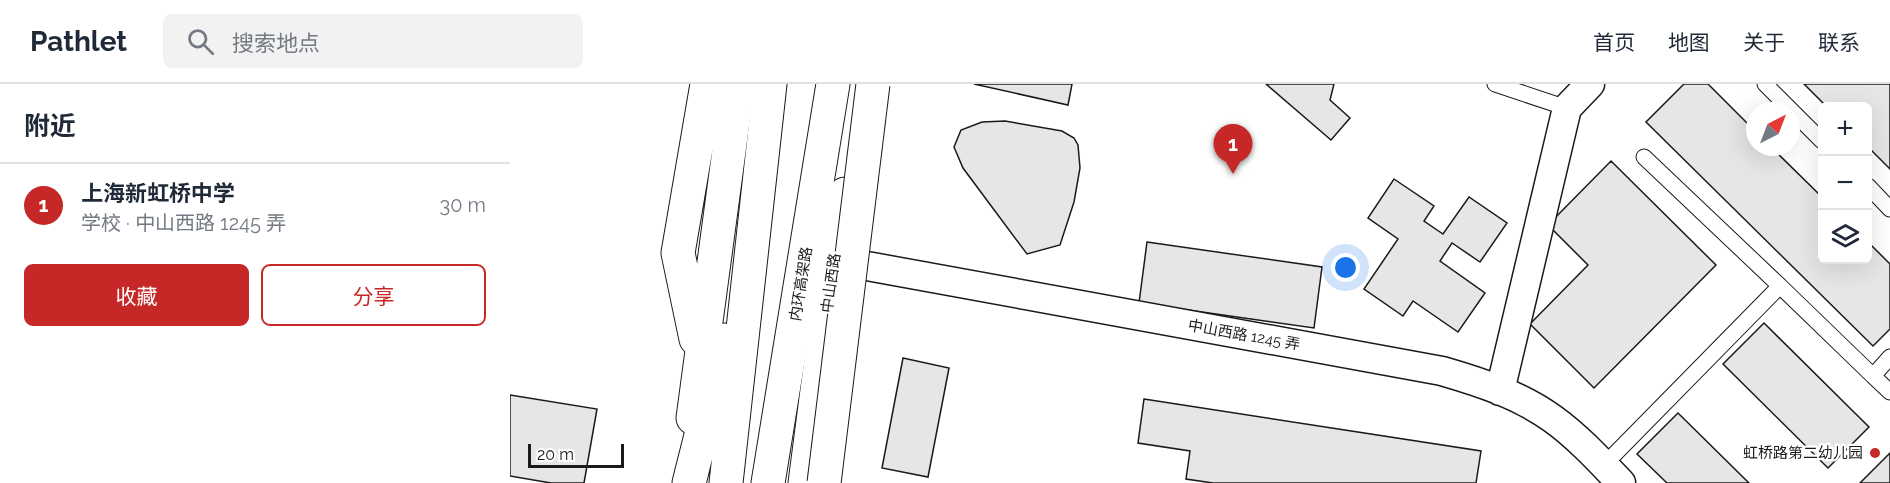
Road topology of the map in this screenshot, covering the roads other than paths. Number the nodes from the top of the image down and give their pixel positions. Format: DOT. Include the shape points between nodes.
graph roads {
  1 [pos="707,84"];
  2 [pos="738,84"];
  3 [pos="770,84"];
  4 [pos="833,84"];
  5 [pos="864,84"];
  6 [pos="873,84"];
  7 [pos="1494,84"];
  8 [pos="1590,84"];
  9 [pos="1765,84"];
  10 [pos="1567,108"];
  11 [pos="1818,137"];
  12 [pos="1644,157"];
  13 [pos="1872,190"];
  14 [pos="1890,209"];
  15 [pos="755,216"];
  16 [pos="834,260"];
  17 [pos="1780,286"];
  18 [pos="1890,357"];
  19 [pos="701,362"];
  20 [pos="1873,376"];
  21 [pos="1500,391"];
  22 [pos="1890,392"];
  23 [pos="1613,474"];
  24 [pos="687,483"];
  25 [pos="726,483"];
  26 [pos="768,483"];
  27 [pos="805,483"];
  28 [pos="824,483"];
  1 -- 19 [label="main road" via="678,253"];
  2 -- 19 [label="main road"];
  3 -- 15 [label="main road"];
  4 -- 26 [label="main road, 内环高架路"];
  5 -- 16 [label="main road, 中山西路"];
  6 -- 28 [label="main road, bridge"];
  7 -- 10 [label="lane"];
  8 -- 10 [label="street"];
  9 -- 11 [label="lane"];
  10 -- 21 [label="street"];
  12 -- 17 [label="lane"];
  13 -- 14 [label="lane"];
  15 -- 24 [label="main road"];
  15 -- 25 [label="main road"];
  16 -- 21 [label="street, 中山西路 1245 弄" via="1442,371"];
  16 -- 27 [label="main road, 中山西路"];
  17 -- 20 [label="lane"];
  17 -- 23 [label="lane"];
  18 -- 20 [label="lane"];
  19 -- 24 [label="main road"];
  20 -- 22 [label="lane"];
  21 -- 23 [label="street, 中山西路 1245 弄" via="1553,419"];
}
